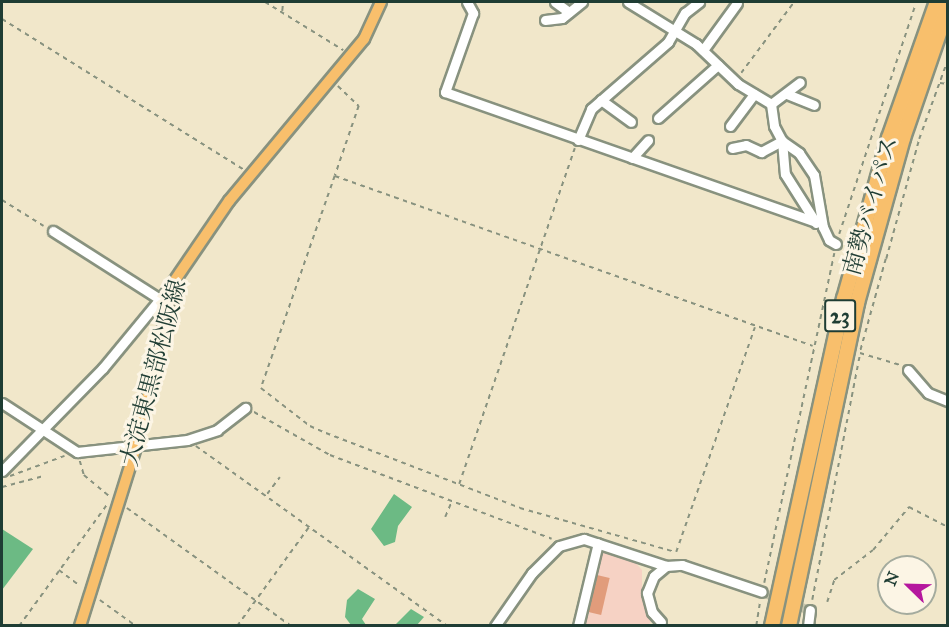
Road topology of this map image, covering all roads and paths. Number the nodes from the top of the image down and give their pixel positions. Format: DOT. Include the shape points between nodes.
graph roads {
  1 [pos="265,2"];
  2 [pos="283,2"];
  3 [pos="381,2"];
  4 [pos="467,2"];
  5 [pos="555,2"];
  6 [pos="582,2"];
  7 [pos="628,2"];
  8 [pos="699,2"];
  9 [pos="794,2"];
  10 [pos="916,2"];
  11 [pos="737,3"];
  12 [pos="638,5"];
  13 [pos="940,9"];
  14 [pos="282,12"];
  15 [pos="569,12"];
  16 [pos="2,19"];
  17 [pos="545,20"];
  18 [pos="674,33"];
  19 [pos="703,50"];
  20 [pos="350,56"];
  21 [pos="948,58"];
  22 [pos="718,66"];
  23 [pos="331,79"];
  24 [pos="734,80"];
  25 [pos="800,82"];
  26 [pos="939,83"];
  27 [pos="948,84"];
  28 [pos="754,94"];
  29 [pos="787,94"];
  30 [pos="602,100"];
  31 [pos="771,105"];
  32 [pos="814,105"];
  33 [pos="658,117"];
  34 [pos="631,122"];
  35 [pos="730,126"];
  36 [pos="578,140"];
  37 [pos="648,140"];
  38 [pos="782,141"];
  39 [pos="732,148"];
  40 [pos="632,158"];
  41 [pos="251,174"];
  42 [pos="335,176"];
  43 [pos="2,200"];
  44 [pos="813,221"];
  45 [pos="823,227"];
  46 [pos="53,231"];
  47 [pos="836,244"];
  48 [pos="540,249"];
  49 [pos="879,257"];
  50 [pos="886,259"];
  51 [pos="173,283"];
  52 [pos="158,298"];
  53 [pos="755,326"];
  54 [pos="813,346"];
  55 [pos="860,353"];
  56 [pos="908,369"];
  57 [pos="948,401"];
  58 [pos="2,403"];
  59 [pos="245,408"];
  60 [pos="41,428"];
  61 [pos="187,440"];
  62 [pos="137,444"];
  63 [pos="77,452"];
  64 [pos="6,457"];
  65 [pos="2,471"];
  66 [pos="45,476"];
  67 [pos="280,477"];
  68 [pos="2,479"];
  69 [pos="2,483"];
  70 [pos="7,484"];
  71 [pos="459,485"];
  72 [pos="2,487"];
  73 [pos="266,495"];
  74 [pos="451,502"];
  75 [pos="118,503"];
  76 [pos="445,517"];
  77 [pos="309,526"];
  78 [pos="948,527"];
  79 [pos="598,543"];
  80 [pos="559,546"];
  81 [pos="676,552"];
  82 [pos="669,565"];
  83 [pos="59,570"];
  84 [pos="79,585"];
  85 [pos="762,592"];
  86 [pos="100,600"];
  87 [pos="255,600"];
  88 [pos="827,602"];
  89 [pos="810,610"];
  90 [pos="664,624"];
  91 [pos="809,625"];
  92 [pos="19,626"];
  93 [pos="80,626"];
  94 [pos="136,626"];
  95 [pos="237,626"];
  96 [pos="291,626"];
  97 [pos="447,626"];
  98 [pos="495,626"];
  99 [pos="578,626"];
  100 [pos="756,626"];
  101 [pos="772,626"];
  102 [pos="789,626"];
  1 -- 14 [label="path"];
  2 -- 14 [label="path"];
  3 -- 20 [label="main road, 大淀東黒部松阪線" via="364,39"];
  4 -- 36 [label="street" via="473,13 445,92"];
  5 -- 15 [label="street"];
  6 -- 15 [label="street"];
  7 -- 12 [label="street"];
  8 -- 18 [label="street" via="685,13"];
  9 -- 24 [label="path" via="773,35"];
  10 -- 47 [label="path"];
  11 -- 19 [label="street"];
  12 -- 18 [label="street"];
  13 -- 101 [label="highway, 南勢バイパス / 23" via="889,138 844,299"];
  13 -- 102 [label="highway, 南勢バイパス / 23" via="857,303"];
  14 -- 20 [label="path"];
  15 -- 17 [label="street" via="562,18"];
  16 -- 41 [label="path"];
  18 -- 19 [label="street"];
  18 -- 30 [label="street"];
  19 -- 22 [label="street"];
  20 -- 23 [label="main road, 大淀東黒部松阪線"];
  21 -- 26 [label="path"];
  22 -- 24 [label="street"];
  22 -- 33 [label="street"];
  23 -- 41 [label="main road, 大淀東黒部松阪線"];
  23 -- 42 [label="path" via="359,106"];
  24 -- 28 [label="street"];
  25 -- 29 [label="street"];
  26 -- 27 [label="path"];
  26 -- 50 [label="path"];
  28 -- 31 [label="street"];
  28 -- 35 [label="street"];
  29 -- 31 [label="street"];
  29 -- 32 [label="street"];
  30 -- 34 [label="street"];
  30 -- 36 [label="street" via="591,109"];
  31 -- 38 [label="street" via="774,126"];
  36 -- 40 [label="street"];
  36 -- 48 [label="path"];
  37 -- 40 [label="street"];
  38 -- 39 [label="street" via="761,152 746,146"];
  38 -- 44 [label="street" via="785,174"];
  38 -- 45 [label="street" via="799,153 814,175"];
  40 -- 44 [label="street"];
  41 -- 51 [label="main road, 大淀東黒部松阪線"];
  42 -- 48 [label="path"];
  42 -- 71 [label="path" via="261,388 310,426"];
  43 -- 46 [label="path"];
  44 -- 45 [label="street"];
  45 -- 47 [label="street"];
  46 -- 52 [label="street"];
  47 -- 54 [label="path"];
  48 -- 53 [label="path"];
  48 -- 71 [label="path"];
  49 -- 50 [label="path"];
  50 -- 55 [label="path"];
  51 -- 52 [label="street"];
  51 -- 62 [label="main road, 大淀東黒部松阪線"];
  52 -- 60 [label="street" via="103,368"];
  53 -- 54 [label="path"];
  53 -- 81 [label="path"];
  54 -- 85 [label="path"];
  55 -- 56 [label="path"];
  55 -- 89 [label="path"];
  56 -- 57 [label="street" via="928,393"];
  58 -- 60 [label="street"];
  59 -- 61 [label="street" via="217,430"];
  59 -- 74 [label="path" via="330,455"];
  60 -- 63 [label="street"];
  60 -- 64 [label="street"];
  61 -- 62 [label="street"];
  61 -- 73 [label="path"];
  62 -- 63 [label="street"];
  62 -- 75 [label="main road, 大淀東黒部松阪線"];
  63 -- 68 [label="path"];
  63 -- 83 [label="path" via="84,475 113,503 108,503"];
  64 -- 65 [label="street"];
  66 -- 70 [label="path"];
  67 -- 73 [label="path"];
  69 -- 70 [label="path"];
  70 -- 72 [label="path"];
  71 -- 81 [label="path" via="520,508"];
  73 -- 77 [label="path"];
  74 -- 76 [label="path"];
  74 -- 80 [label="path" via="542,534"];
  75 -- 87 [label="path"];
  75 -- 93 [label="main road, 大淀東黒部松阪線"];
  77 -- 87 [label="path"];
  77 -- 97 [label="path"];
  78 -- 88 [label="path" via="909,507 873,550 834,580"];
  79 -- 80 [label="street" via="584,539"];
  79 -- 82 [label="street"];
  79 -- 99 [label="street"];
  80 -- 98 [label="street" via="532,573"];
  81 -- 82 [label="path"];
  82 -- 85 [label="street"];
  82 -- 90 [label="street" via="654,576 647,593 652,612"];
  83 -- 84 [label="path"];
  83 -- 92 [label="path"];
  85 -- 100 [label="path"];
  86 -- 94 [label="path"];
  87 -- 95 [label="path"];
  87 -- 96 [label="path"];
  89 -- 91 [label="street"];
}
